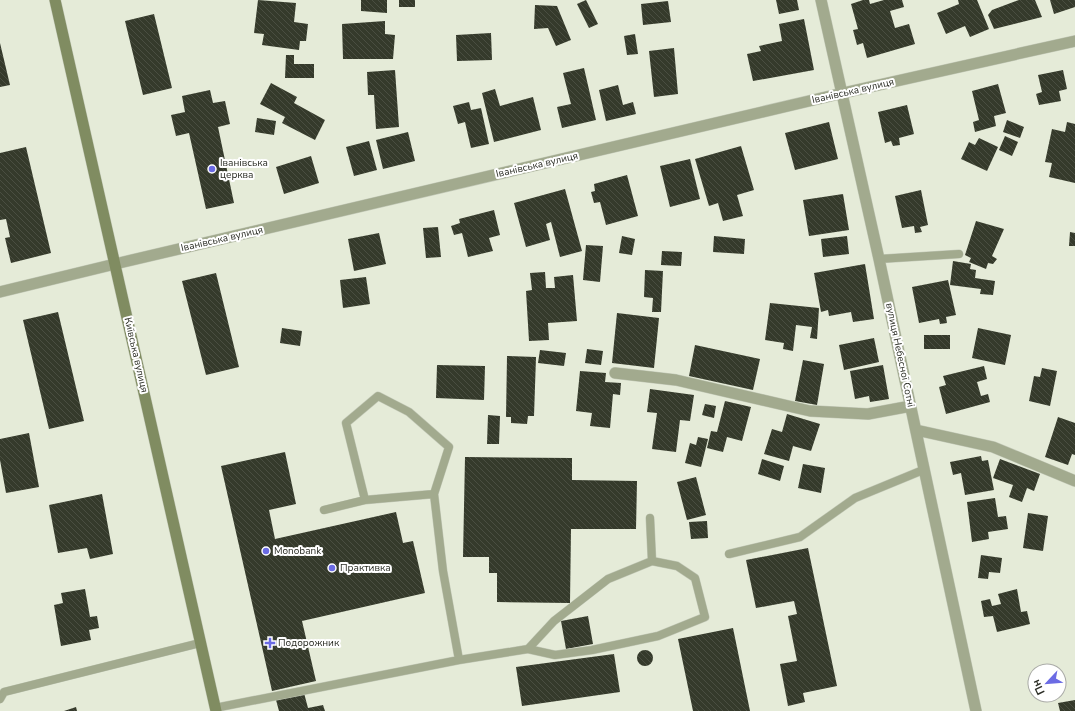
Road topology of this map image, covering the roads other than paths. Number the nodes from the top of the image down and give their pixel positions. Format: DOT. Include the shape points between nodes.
graph roads {
  1 [pos="55,0"];
  2 [pos="821,0"];
  3 [pos="1075,41"];
  4 [pos="843,93"];
  5 [pos="959,254"];
  6 [pos="879,259"];
  7 [pos="115,264"];
  8 [pos="0,292"];
  9 [pos="615,373"];
  10 [pos="911,406"];
  11 [pos="916,430"];
  12 [pos="923,470"];
  13 [pos="1075,481"];
  14 [pos="434,494"];
  15 [pos="365,500"];
  16 [pos="324,510"];
  17 [pos="650,518"];
  18 [pos="729,554"];
  19 [pos="652,561"];
  20 [pos="200,643"];
  21 [pos="528,649"];
  22 [pos="459,660"];
  23 [pos="0,699"];
  24 [pos="216,710"];
  25 [pos="976,711"];
  1 -- 7 [label="main road, Київська вулиця"];
  2 -- 4 [label="street, вулиця Небесної Сотні"];
  3 -- 4 [label="street, Іванівська вулиця"];
  4 -- 6 [label="street, вулиця Небесної Сотні"];
  4 -- 7 [label="street, Іванівська вулиця"];
  5 -- 6 [label="lane"];
  6 -- 10 [label="street, вулиця Небесної Сотні"];
  7 -- 8 [label="street, Іванівська вулиця"];
  7 -- 20 [label="main road, Київська вулиця"];
  9 -- 10 [label="street" via="676,380 810,411 868,414"];
  10 -- 11 [label="street, вулиця Небесної Сотні"];
  11 -- 12 [label="street, вулиця Небесної Сотні"];
  11 -- 13 [label="street" via="993,447"];
  12 -- 18 [label="lane" via="855,498 800,537"];
  12 -- 25 [label="street, вулиця Небесної Сотні"];
  14 -- 15 [label="lane"];
  14 -- 15 [label="lane" via="449,447 408,412 378,396 346,423"];
  14 -- 22 [label="lane" via="443,571"];
  15 -- 16 [label="lane"];
  17 -- 19 [label="lane"];
  19 -- 21 [label="lane" via="608,580 554,621"];
  19 -- 21 [label="lane" via="677,566 695,578 705,617 658,636 592,650 555,655"];
  20 -- 23 [label="lane" via="4,692"];
  20 -- 24 [label="main road, Київська вулиця"];
  21 -- 22 [label="lane"];
  22 -- 24 [label="lane"];
}
